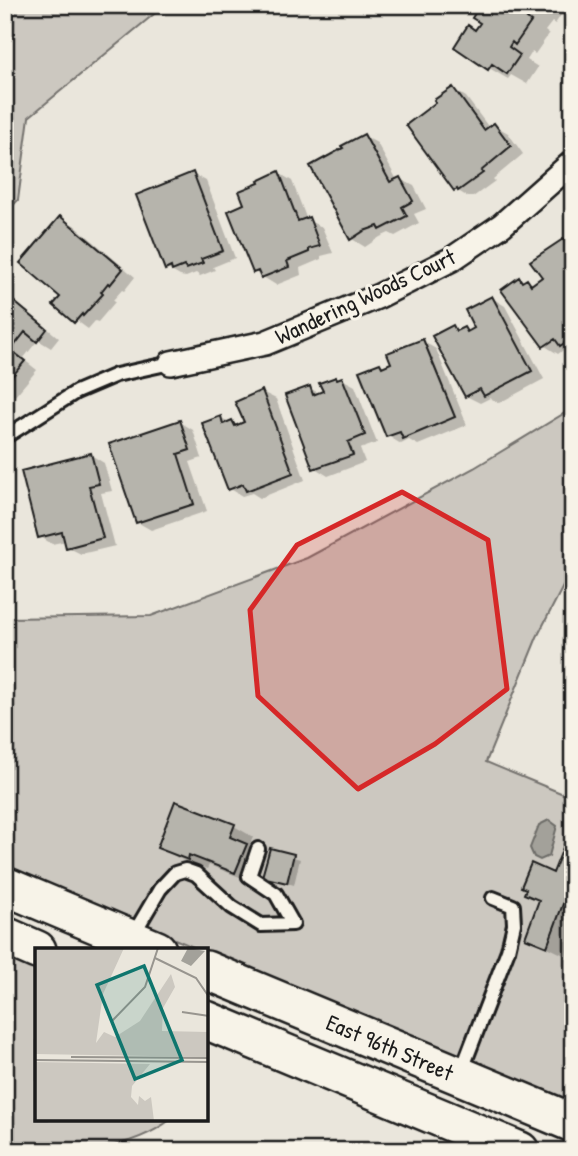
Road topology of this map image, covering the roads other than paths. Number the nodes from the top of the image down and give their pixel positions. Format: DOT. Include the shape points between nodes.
graph roads {
  1 [pos="573,162"];
  2 [pos="171,363"];
  3 [pos="5,437"];
  4 [pos="258,849"];
  5 [pos="5,886"];
  6 [pos="493,898"];
  7 [pos="5,936"];
  8 [pos="144,944"];
  9 [pos="35,949"];
  10 [pos="208,971"];
  11 [pos="208,1021"];
  12 [pos="459,1076"];
  13 [pos="573,1123"];
  14 [pos="520,1151"];
  1 -- 2 [label="street, Wandering Woods Court" via="502,225 452,259 379,296 265,343"];
  2 -- 3 [label="lane" via="116,375 86,388"];
  4 -- 8 [label="lane" via="249,876 276,894 293,924 261,925 185,870 160,889"];
  5 -- 8 [label="main road"];
  6 -- 12 [label="lane" via="513,906 514,924"];
  7 -- 9 [label="main road"];
  10 -- 12 [label="main road, East 96th Street"];
  11 -- 14 [label="main road, East 96th Street"];
  12 -- 13 [label="main road, East 96th Street"];
}
